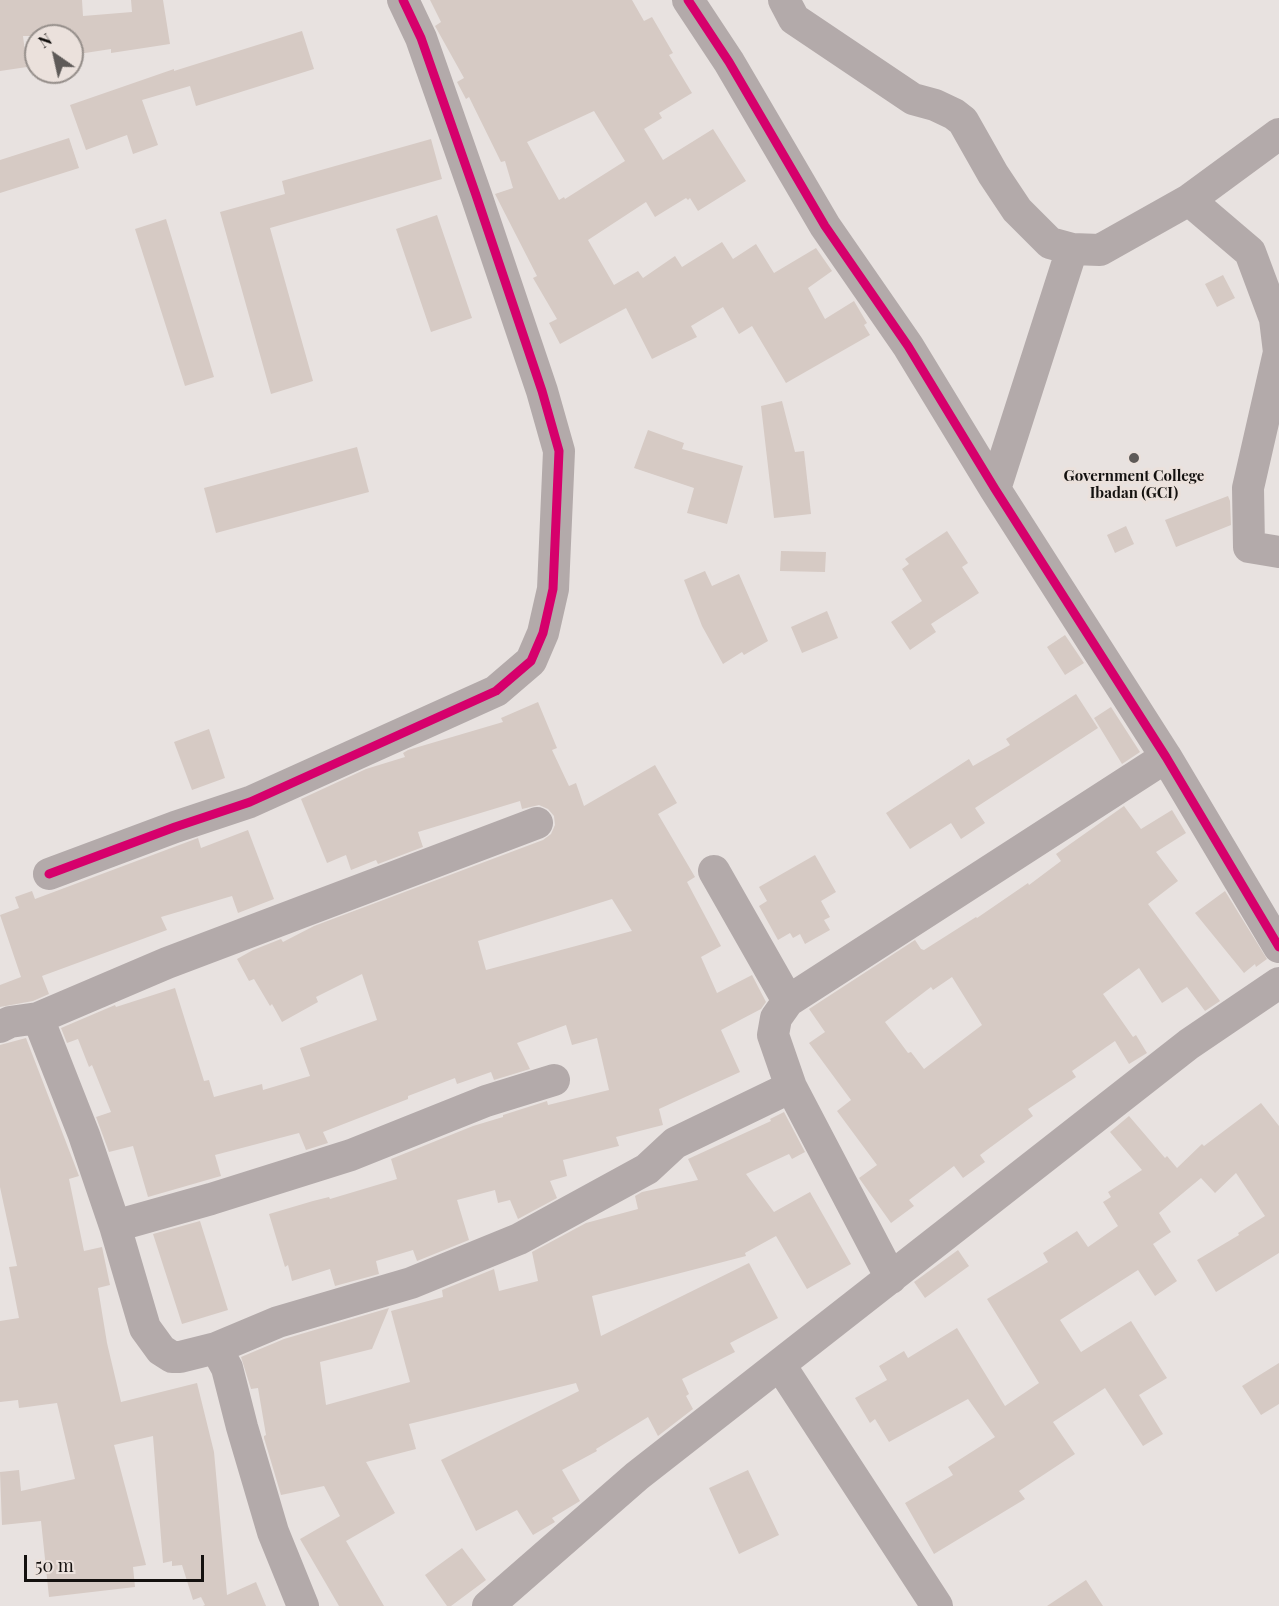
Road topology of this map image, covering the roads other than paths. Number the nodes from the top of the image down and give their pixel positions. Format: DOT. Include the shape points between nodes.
graph roads {
  1 [pos="404,0"];
  2 [pos="688,0"];
  3 [pos="784,0"];
  4 [pos="1279,134"];
  5 [pos="1189,200"];
  6 [pos="1072,249"];
  7 [pos="995,489"];
  8 [pos="1279,552"];
  9 [pos="1166,757"];
  10 [pos="537,823"];
  11 [pos="714,871"];
  12 [pos="49,874"];
  13 [pos="1279,947"];
  14 [pos="1279,983"];
  15 [pos="788,1001"];
  16 [pos="38,1018"];
  17 [pos="0,1027"];
  18 [pos="554,1080"];
  19 [pos="791,1087"];
  20 [pos="116,1226"];
  21 [pos="891,1278"];
  22 [pos="216,1348"];
  23 [pos="780,1365"];
  24 [pos="503,1602"];
  25 [pos="303,1606"];
  26 [pos="937,1606"];
  1 -- 12 [label="street" via="476,195 559,451 553,589 543,633 531,661 496,690 250,802"];
  2 -- 7 [label="street" via="825,226 908,346"];
  3 -- 6 [label="street" via="794,19 913,99 944,109 963,121 1017,210 1050,243"];
  4 -- 5 [label="street"];
  5 -- 6 [label="street" via="1100,250"];
  5 -- 8 [label="street" via="1250,252 1275,319 1279,352 1248,488 1249,547"];
  6 -- 7 [label="street"];
  7 -- 9 [label="street"];
  9 -- 13 [label="street"];
  9 -- 15 [label="street"];
  10 -- 16 [label="street" via="167,963"];
  11 -- 15 [label="street"];
  14 -- 21 [label="street" via="1189,1044"];
  15 -- 19 [label="street" via="776,1018 773,1035"];
  16 -- 17 [label="street"];
  16 -- 20 [label="street"];
  18 -- 20 [label="street" via="486,1101 351,1155"];
  19 -- 21 [label="street"];
  19 -- 22 [label="street" via="675,1143 647,1169 519,1239 411,1283 278,1322"];
  20 -- 22 [label="street" via="145,1328 161,1350 180,1357"];
  21 -- 23 [label="street"];
  22 -- 25 [label="street" via="227,1368 273,1533"];
  23 -- 24 [label="street" via="637,1476"];
  23 -- 26 [label="street"];
}
